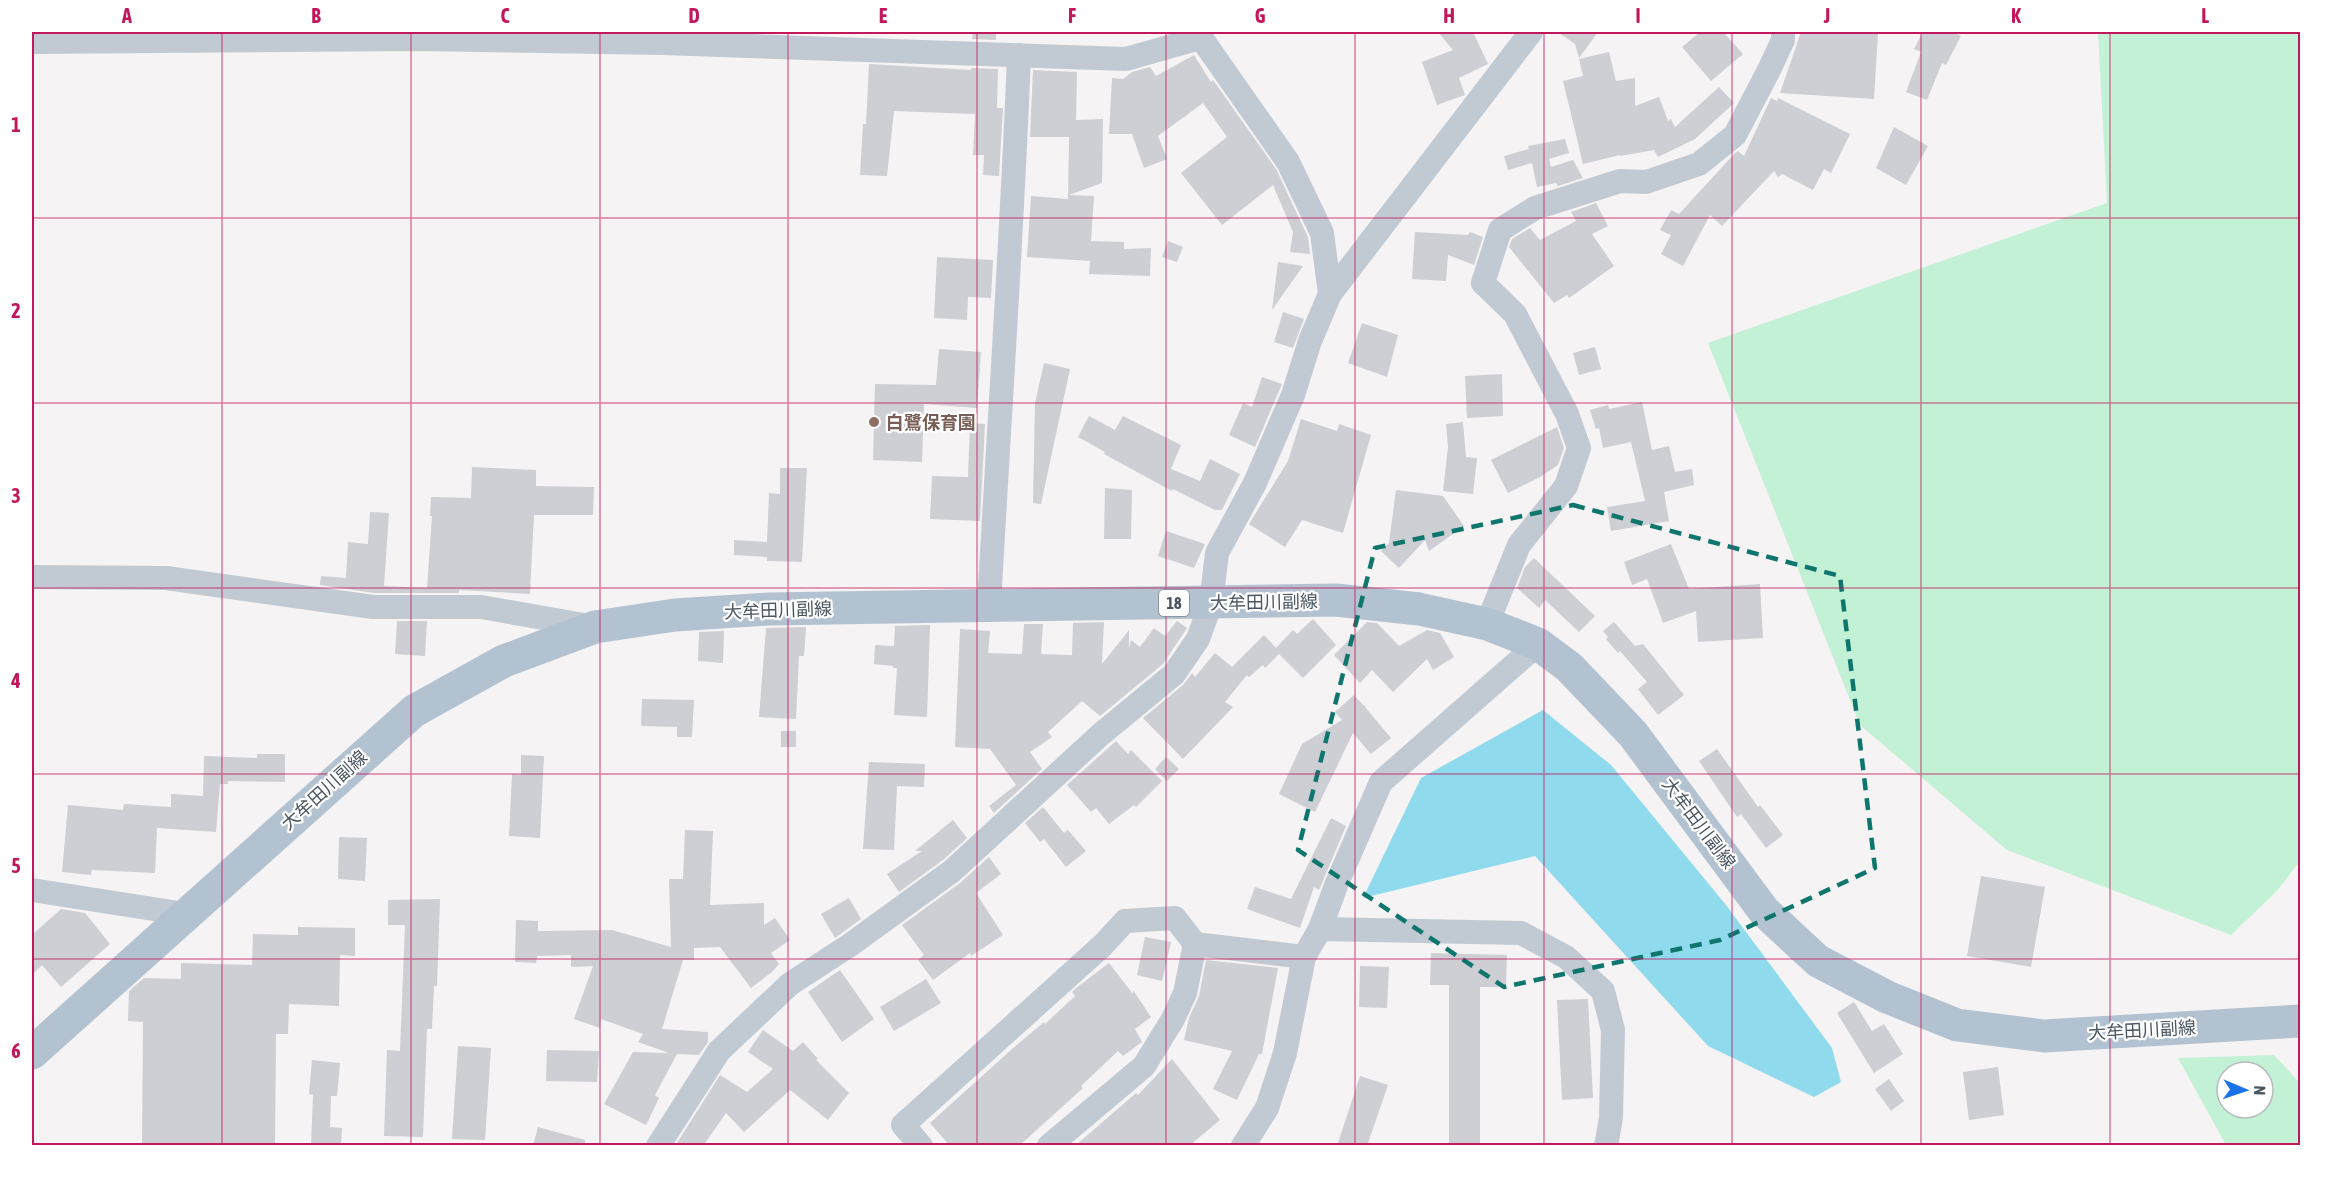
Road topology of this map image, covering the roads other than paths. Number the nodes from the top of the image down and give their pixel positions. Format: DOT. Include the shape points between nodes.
graph roads {
  1 [pos="1531,32"];
  2 [pos="1783,32"];
  3 [pos="1198,35"];
  4 [pos="32,42"];
  5 [pos="1019,55"];
  6 [pos="1330,294"];
  7 [pos="32,578"];
  8 [pos="1211,603"];
  9 [pos="989,606"];
  10 [pos="1488,624"];
  11 [pos="595,627"];
  12 [pos="1538,644"];
  13 [pos="32,890"];
  14 [pos="185,914"];
  15 [pos="1320,929"];
  16 [pos="1195,944"];
  17 [pos="1304,957"];
  18 [pos="2295,1027"];
  19 [pos="32,1053"];
  20 [pos="658,1146"];
  21 [pos="921,1146"];
  22 [pos="1049,1146"];
  23 [pos="1243,1146"];
  24 [pos="1606,1146"];
  1 -- 6 [label="street"];
  2 -- 10 [label="street" via="1783,40 1735,135 1699,164 1646,182 1620,181 1535,208 1500,230 1483,283 1515,314 1567,414 1579,448 1566,486 1519,545"];
  3 -- 5 [label="street" via="1126,59"];
  3 -- 6 [label="street" via="1288,162 1322,234"];
  4 -- 5 [label="street" via="418,39"];
  5 -- 9 [label="street"];
  6 -- 8 [label="street" via="1259,473 1216,553"];
  7 -- 11 [label="street" via="166,578 373,607 481,607"];
  8 -- 9 [label="main road, 大牟田川副線 / 18"];
  8 -- 10 [label="main road, 大牟田川副線 / 18" via="1336,600 1419,609"];
  8 -- 20 [label="street" via="1198,639 1174,674 1100,735 952,871 790,984 719,1051"];
  9 -- 11 [label="main road, 大牟田川副線 / 18" via="769,609 675,615"];
  10 -- 12 [label="main road, 大牟田川副線 / 18"];
  11 -- 14 [label="main road, 大牟田川副線 / 18" via="504,661 414,711"];
  12 -- 15 [label="street" via="1381,782"];
  12 -- 18 [label="main road, 大牟田川副線 / 18" via="1569,667 1633,734 1764,911 1818,961 1887,997 1957,1025 2044,1036"];
  13 -- 14 [label="street"];
  14 -- 19 [label="main road, 大牟田川副線 / 18"];
  15 -- 17 [label="street"];
  15 -- 24 [label="street" via="1521,933 1566,957 1603,991 1613,1030 1611,1118"];
  16 -- 17 [label="street"];
  16 -- 21 [label="street" via="1175,918 1125,921 903,1125"];
  16 -- 22 [label="street" via="1185,993 1144,1066"];
  17 -- 23 [label="street" via="1285,1053 1267,1107"];
}
